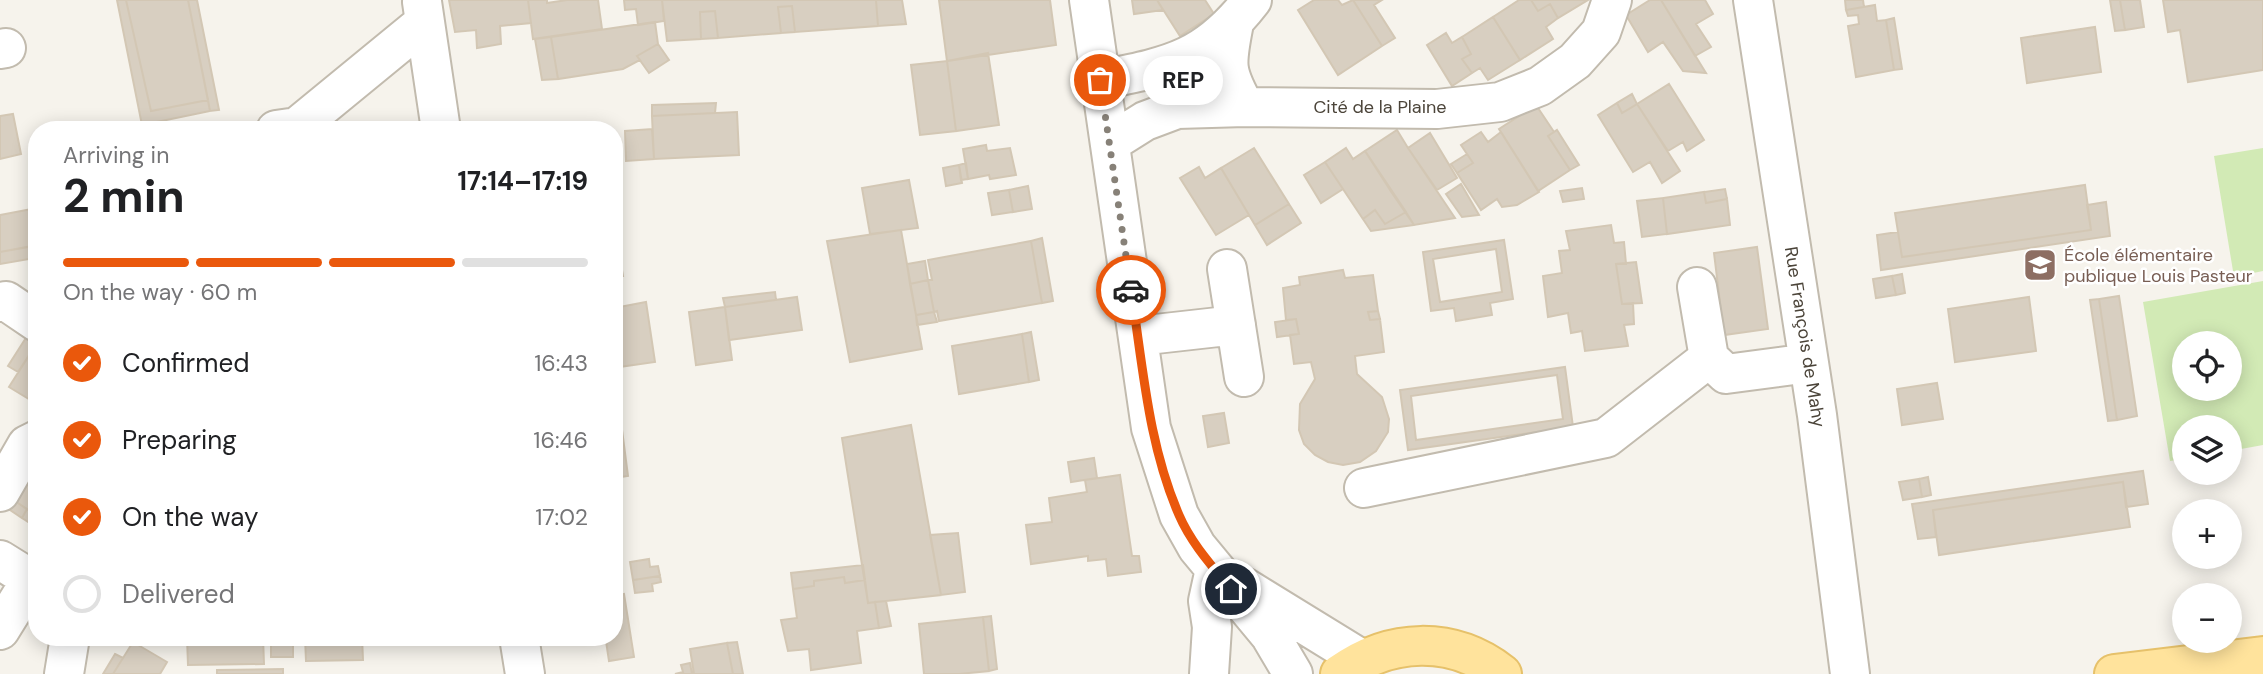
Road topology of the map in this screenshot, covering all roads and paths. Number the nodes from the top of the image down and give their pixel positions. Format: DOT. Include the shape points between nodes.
graph roads {
  1 [pos="1089,0"];
  2 [pos="1612,0"];
  3 [pos="1753,0"];
  4 [pos="423,11"];
  5 [pos="1243,12"];
  6 [pos="1100,80"];
  7 [pos="1245,107"];
  8 [pos="304,121"];
  9 [pos="440,121"];
  10 [pos="1110,143"];
  11 [pos="1227,269"];
  12 [pos="1698,287"];
  13 [pos="0,302"];
  14 [pos="28,316"];
  15 [pos="1236,325"];
  16 [pos="1138,336"];
  17 [pos="1709,358"];
  18 [pos="1809,363"];
  19 [pos="1244,377"];
  20 [pos="28,444"];
  21 [pos="1364,488"];
  22 [pos="0,492"];
  23 [pos="1215,569"];
  24 [pos="23,574"];
  25 [pos="0,629"];
  26 [pos="69,646"];
  27 [pos="520,646"];
  28 [pos="2263,656"];
  29 [pos="1350,667"];
  30 [pos="64,674"];
  31 [pos="525,674"];
  32 [pos="1209,674"];
  33 [pos="1293,674"];
  34 [pos="1502,674"];
  35 [pos="1850,674"];
  36 [pos="2114,674"];
  1 -- 6 [label="street"];
  2 -- 7 [label="street, Cité de la Plaine" via="1601,32 1575,61 1540,86 1500,102 1437,109"];
  3 -- 18 [label="street, Rue François de Mahy"];
  4 -- 8 [label="street"];
  4 -- 9 [label="street"];
  5 -- 6 [label="street" via="1199,52 1152,71"];
  5 -- 7 [label="street" via="1228,52 1229,78"];
  6 -- 10 [label="street"];
  7 -- 10 [label="street, Cité de la Plaine" via="1177,109 1145,121"];
  10 -- 16 [label="street"];
  11 -- 15 [label="street"];
  12 -- 17 [label="street"];
  13 -- 14 [label="street"];
  15 -- 16 [label="street"];
  15 -- 19 [label="street"];
  16 -- 23 [label="street" via="1151,428 1179,515"];
  17 -- 18 [label="street" via="1726,374"];
  17 -- 21 [label="street" via="1606,438"];
  18 -- 35 [label="street, Rue François de Mahy"];
  20 -- 22 [label="street"];
  23 -- 29 [label="street"];
  23 -- 32 [label="street" via="1208,601 1212,627"];
  23 -- 33 [label="street" via="1270,635"];
  24 -- 25 [label="street"];
  26 -- 30 [label="street"];
  27 -- 31 [label="street"];
  28 -- 36 [label="main road"];
  29 -- 34 [label="main road" via="1392,648 1425,645 1458,651"];
}
